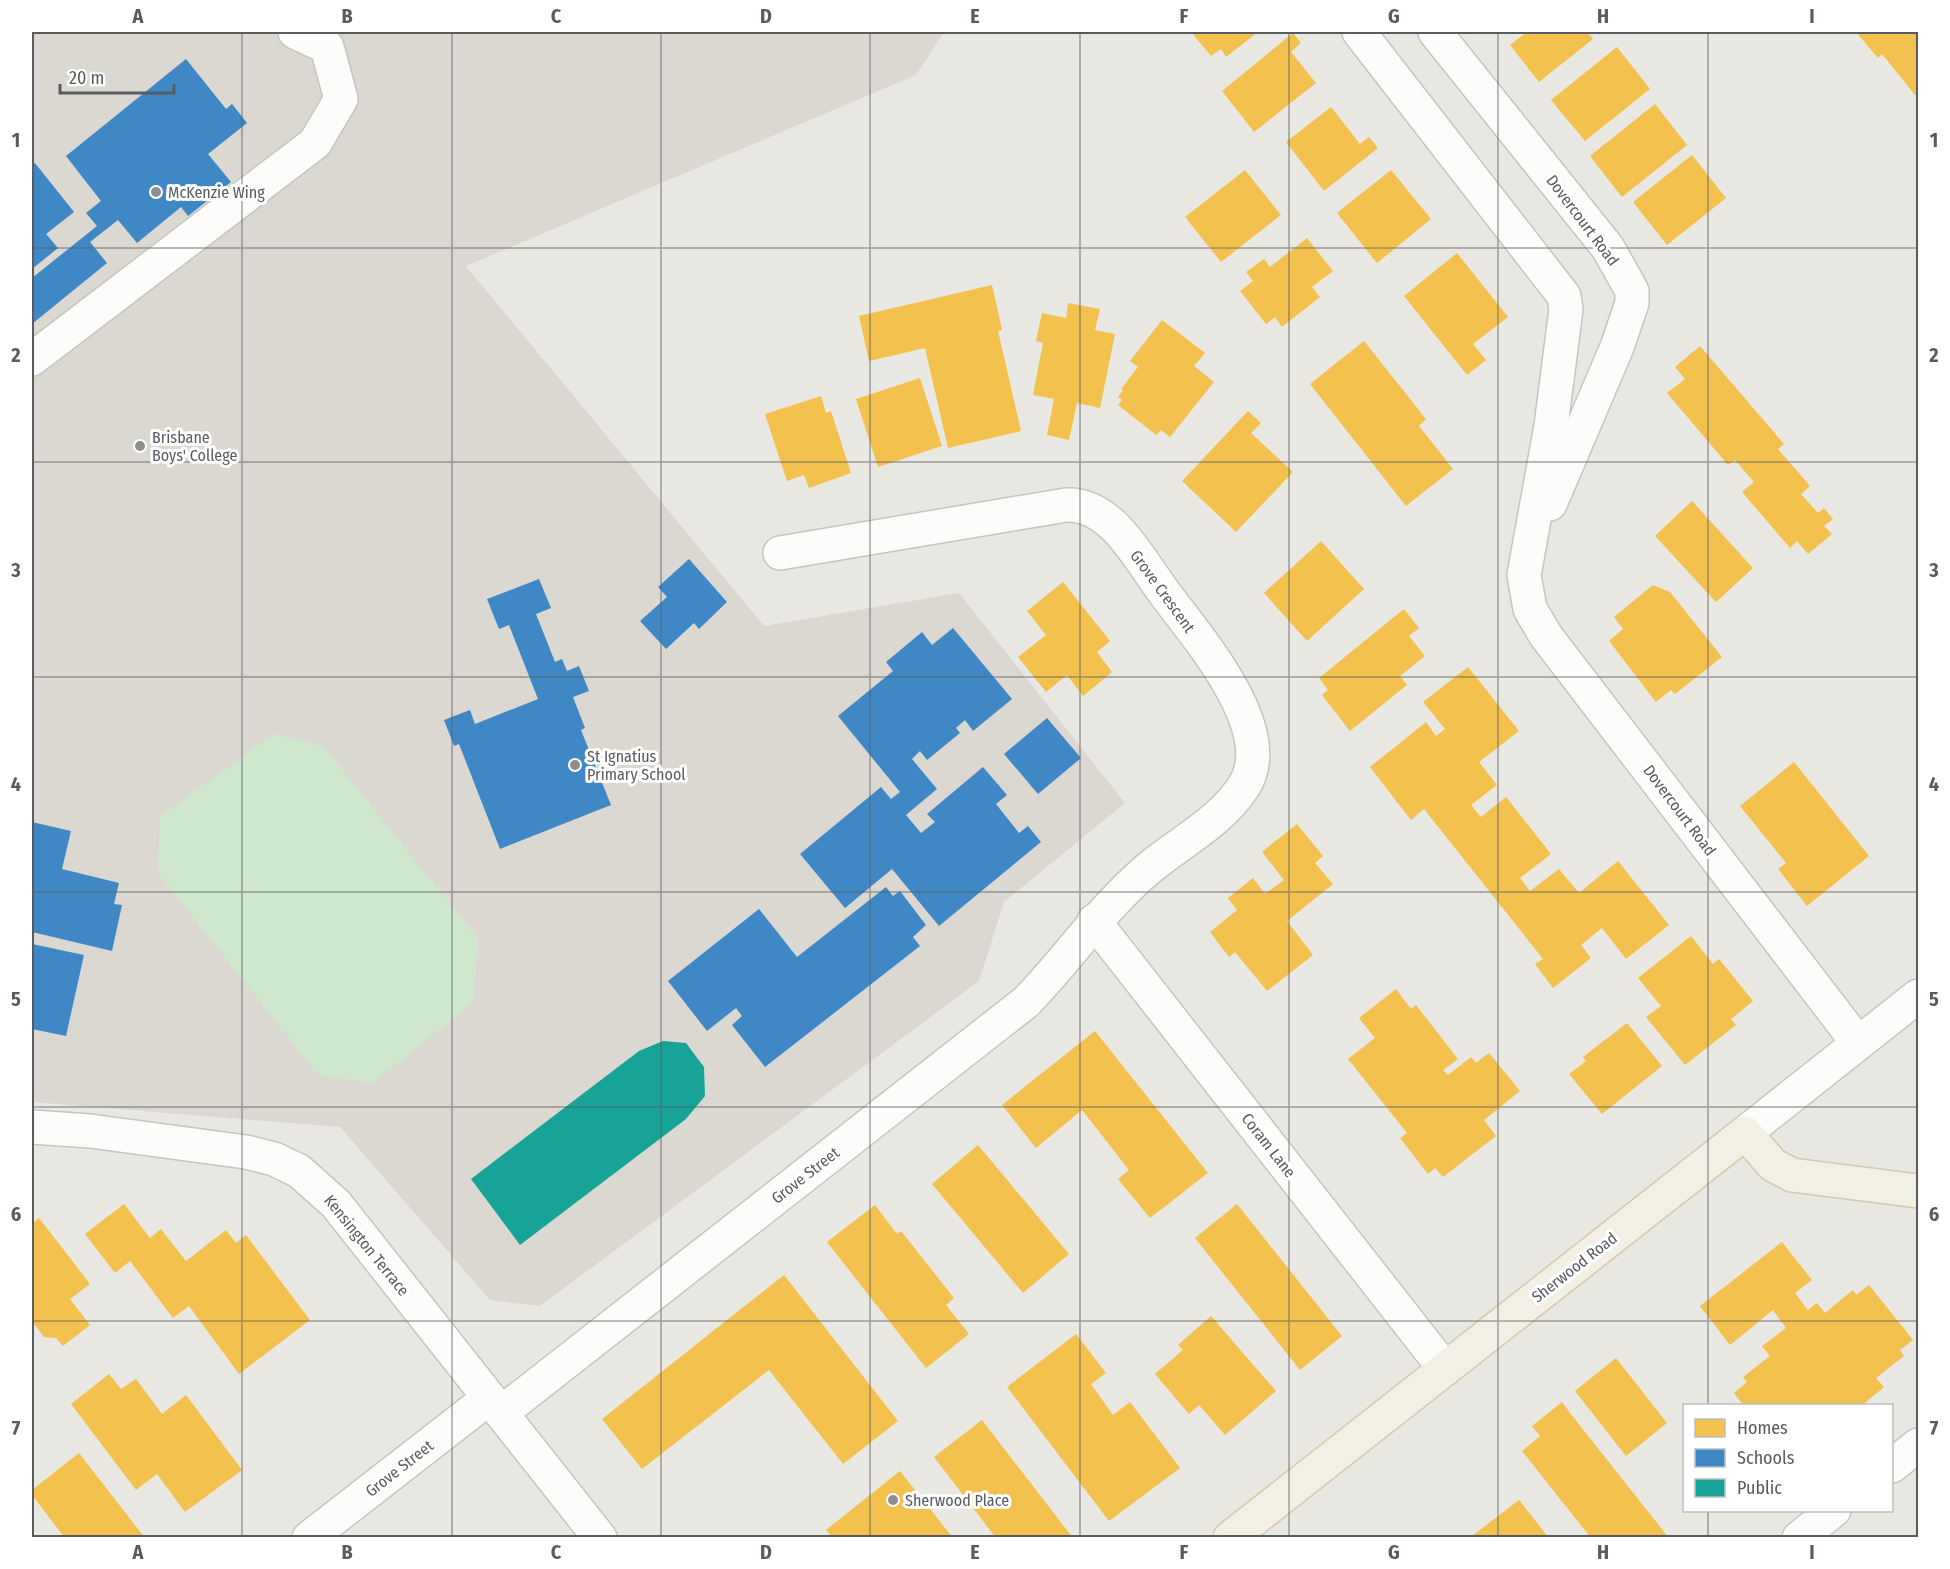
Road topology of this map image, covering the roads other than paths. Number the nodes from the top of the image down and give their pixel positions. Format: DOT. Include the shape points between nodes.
graph roads {
  1 [pos="296,32"];
  2 [pos="1359,32"];
  3 [pos="1435,32"];
  4 [pos="32,359"];
  5 [pos="780,553"];
  6 [pos="1524,567"];
  7 [pos="1094,921"];
  8 [pos="1918,996"];
  9 [pos="1858,1043"];
  10 [pos="32,1127"];
  11 [pos="1744,1133"];
  12 [pos="1918,1191"];
  13 [pos="1445,1369"];
  14 [pos="495,1406"];
  15 [pos="1918,1445"];
  16 [pos="1893,1465"];
  17 [pos="1832,1512"];
  18 [pos="309,1538"];
  19 [pos="600,1538"];
  20 [pos="1230,1538"];
  21 [pos="1799,1538"];
  1 -- 4 [label="street" via="327,47 341,99 315,143"];
  2 -- 6 [label="street, Dovercourt Road" via="1564,296 1566,309 1551,426"];
  3 -- 6 [label="street, Dovercourt Road" via="1608,248 1632,291 1632,303 1617,347"];
  5 -- 7 [label="street, Grove Crescent" via="1074,504 1096,511 1122,535 1215,662 1239,703 1251,735 1253,762 1245,785 1226,808 1149,868"];
  6 -- 9 [label="street, Dovercourt Road" via="1525,594 1546,636"];
  7 -- 13 [label="street, Coram Lane"];
  7 -- 14 [label="street, Grove Street" via="1026,1002"];
  8 -- 9 [label="street, Sherwood Road"];
  9 -- 11 [label="street, Sherwood Road"];
  10 -- 14 [label="street, Kensington Terrace" via="246,1152 299,1171 336,1204"];
  11 -- 12 [label="main road" via="1773,1165 1792,1175"];
  11 -- 13 [label="main road, Sherwood Road"];
  13 -- 20 [label="main road, Sherwood Road"];
  14 -- 18 [label="street, Grove Street"];
  14 -- 19 [label="street, Kensington Terrace"];
  15 -- 16 [label="street"];
  17 -- 21 [label="street"];
}
